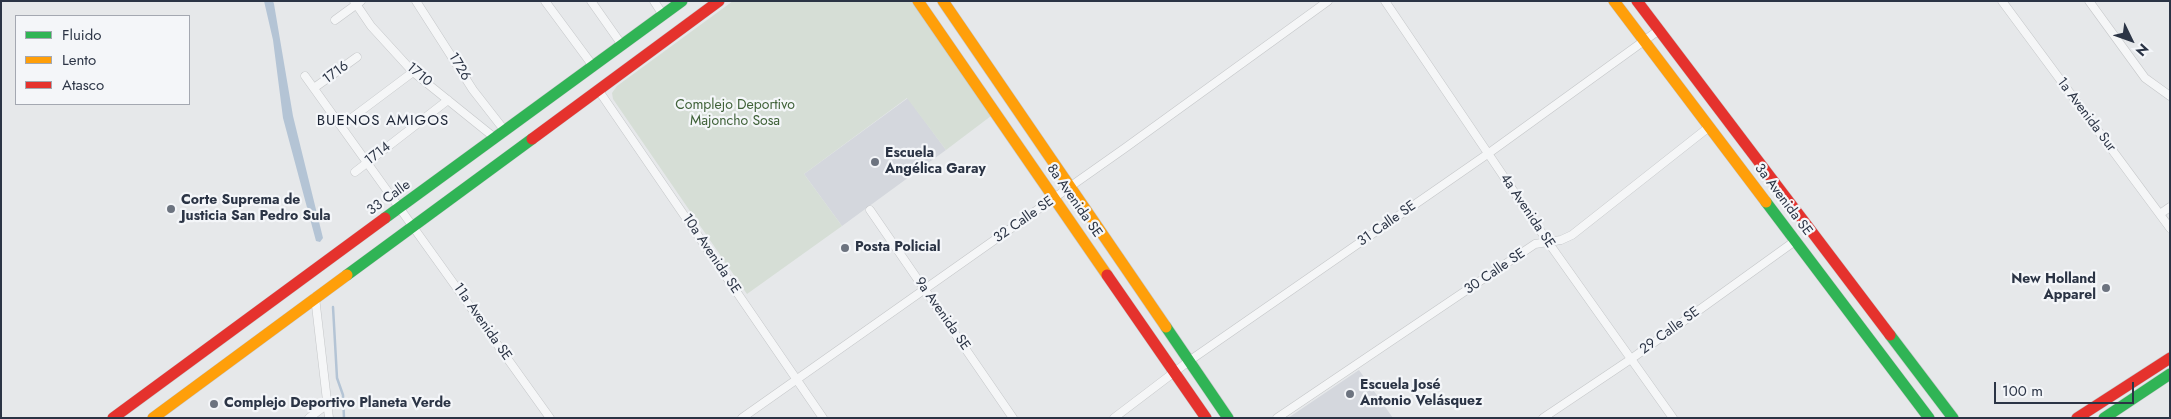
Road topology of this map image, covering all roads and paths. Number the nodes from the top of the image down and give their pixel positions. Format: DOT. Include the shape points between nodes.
graph roads {
  1 [pos="416,1"];
  2 [pos="545,1"];
  3 [pos="591,1"];
  4 [pos="654,1"];
  5 [pos="682,1"];
  6 [pos="719,1"];
  7 [pos="918,1"];
  8 [pos="943,1"];
  9 [pos="1328,1"];
  10 [pos="1385,1"];
  11 [pos="1614,1"];
  12 [pos="1637,1"];
  13 [pos="2002,1"];
  14 [pos="2089,1"];
  15 [pos="357,2"];
  16 [pos="663,15"];
  17 [pos="335,20"];
  18 [pos="1659,30"];
  19 [pos="1643,40"];
  20 [pos="622,45"];
  21 [pos="357,57"];
  22 [pos="593,66"];
  23 [pos="413,72"];
  24 [pos="305,76"];
  25 [pos="314,88"];
  26 [pos="599,91"];
  27 [pos="2170,96"];
  28 [pos="448,100"];
  29 [pos="341,126"];
  30 [pos="1709,127"];
  31 [pos="505,131"];
  32 [pos="495,138"];
  33 [pos="1488,153"];
  34 [pos="367,162"];
  35 [pos="356,172"];
  36 [pos="1070,187"];
  37 [pos="1054,198"];
  38 [pos="2170,207"];
  39 [pos="400,208"];
  40 [pos="870,210"];
  41 [pos="2160,214"];
  42 [pos="414,226"];
  43 [pos="2170,228"];
  44 [pos="1795,241"];
  45 [pos="1548,242"];
  46 [pos="925,289"];
  47 [pos="315,297"];
  48 [pos="2170,358"];
  49 [pos="1631,359"];
  50 [pos="1189,361"];
  51 [pos="1174,372"];
  52 [pos="2170,374"];
  53 [pos="797,379"];
  54 [pos="326,405"];
  55 [pos="154,417"];
  56 [pos="113,418"];
  57 [pos="309,418"];
  58 [pos="329,418"];
  59 [pos="550,418"];
  60 [pos="742,418"];
  61 [pos="823,418"];
  62 [pos="1013,418"];
  63 [pos="1114,418"];
  64 [pos="1206,418"];
  65 [pos="1228,418"];
  66 [pos="1277,418"];
  67 [pos="1543,418"];
  68 [pos="1673,418"];
  69 [pos="1930,418"];
  70 [pos="1953,418"];
  71 [pos="2077,418"];
  72 [pos="2104,418"];
  1 -- 31 [label="street, 1726" via="473,90"];
  2 -- 22 [label="street"];
  3 -- 20 [label="street"];
  4 -- 16 [label="street"];
  5 -- 16 [label="main road, 33 Calle"];
  6 -- 26 [label="main road"];
  7 -- 37 [label="main road, 8a Avenida SE"];
  8 -- 36 [label="main road, 8a Avenida SE"];
  9 -- 36 [label="street, 32 Calle SE"];
  10 -- 33 [label="street, 4a Avenida SE"];
  11 -- 19 [label="main road, 3a Avenida SE"];
  12 -- 18 [label="main road, 3a Avenida SE"];
  13 -- 41 [label="street, 1a Avenida Sur"];
  14 -- 27 [label="street" via="2145,78"];
  15 -- 17 [label="street"];
  15 -- 23 [label="street, 1710" via="371,26"];
  16 -- 20 [label="main road, 33 Calle"];
  18 -- 19 [label="street, 31 Calle SE"];
  18 -- 70 [label="main road, 3a Avenida SE"];
  19 -- 30 [label="main road, 3a Avenida SE"];
  19 -- 33 [label="street, 31 Calle SE"];
  20 -- 22 [label="main road, 33 Calle"];
  21 -- 25 [label="street, 1716"];
  22 -- 31 [label="main road, 33 Calle"];
  23 -- 28 [label="street, 1710"];
  23 -- 29 [label="street"];
  24 -- 25 [label="street, 11a Avenida SE"];
  25 -- 29 [label="street, 11a Avenida SE"];
  26 -- 42 [label="main road"];
  26 -- 53 [label="street, 10a Avenida SE"];
  28 -- 32 [label="street, 1710"];
  28 -- 34 [label="street, 1714"];
  29 -- 34 [label="street, 11a Avenida SE"];
  30 -- 44 [label="main road, 3a Avenida SE"];
  30 -- 45 [label="street, 30 Calle SE" via="1572,235"];
  31 -- 32 [label="main road, 33 Calle"];
  32 -- 39 [label="main road, 33 Calle"];
  33 -- 45 [label="street, 4a Avenida SE"];
  33 -- 50 [label="street, 31 Calle SE"];
  34 -- 35 [label="street, 1714"];
  34 -- 39 [label="street, 11a Avenida SE"];
  36 -- 37 [label="street, 32 Calle SE"];
  36 -- 50 [label="main road, 8a Avenida SE"];
  37 -- 46 [label="street, 32 Calle SE"];
  37 -- 51 [label="main road, 8a Avenida SE"];
  38 -- 41 [label="street"];
  39 -- 42 [label="street, 11a Avenida SE"];
  39 -- 56 [label="main road, 33 Calle"];
  40 -- 46 [label="street, 9a Avenida SE"];
  41 -- 43 [label="street, 1a Avenida Sur"];
  42 -- 47 [label="main road"];
  42 -- 59 [label="street, 11a Avenida SE"];
  44 -- 49 [label="street, 29 Calle SE"];
  44 -- 69 [label="main road, 3a Avenida SE"];
  45 -- 49 [label="street, 4a Avenida SE"];
  45 -- 66 [label="street, 30 Calle SE" via="1535,244"];
  46 -- 53 [label="street, 32 Calle SE"];
  46 -- 62 [label="street, 9a Avenida SE"];
  47 -- 54 [label="street"];
  47 -- 55 [label="main road"];
  48 -- 71 [label="main road"];
  49 -- 67 [label="street, 29 Calle SE"];
  49 -- 68 [label="street, 4a Avenida SE"];
  50 -- 51 [label="street, 31 Calle SE"];
  50 -- 65 [label="main road, 8a Avenida SE"];
  51 -- 63 [label="street, 31 Calle SE"];
  51 -- 64 [label="main road, 8a Avenida SE"];
  52 -- 72 [label="main road"];
  53 -- 60 [label="street, 32 Calle SE"];
  53 -- 61 [label="street, 10a Avenida SE"];
  54 -- 57 [label="street"];
  54 -- 58 [label="street"];
}
